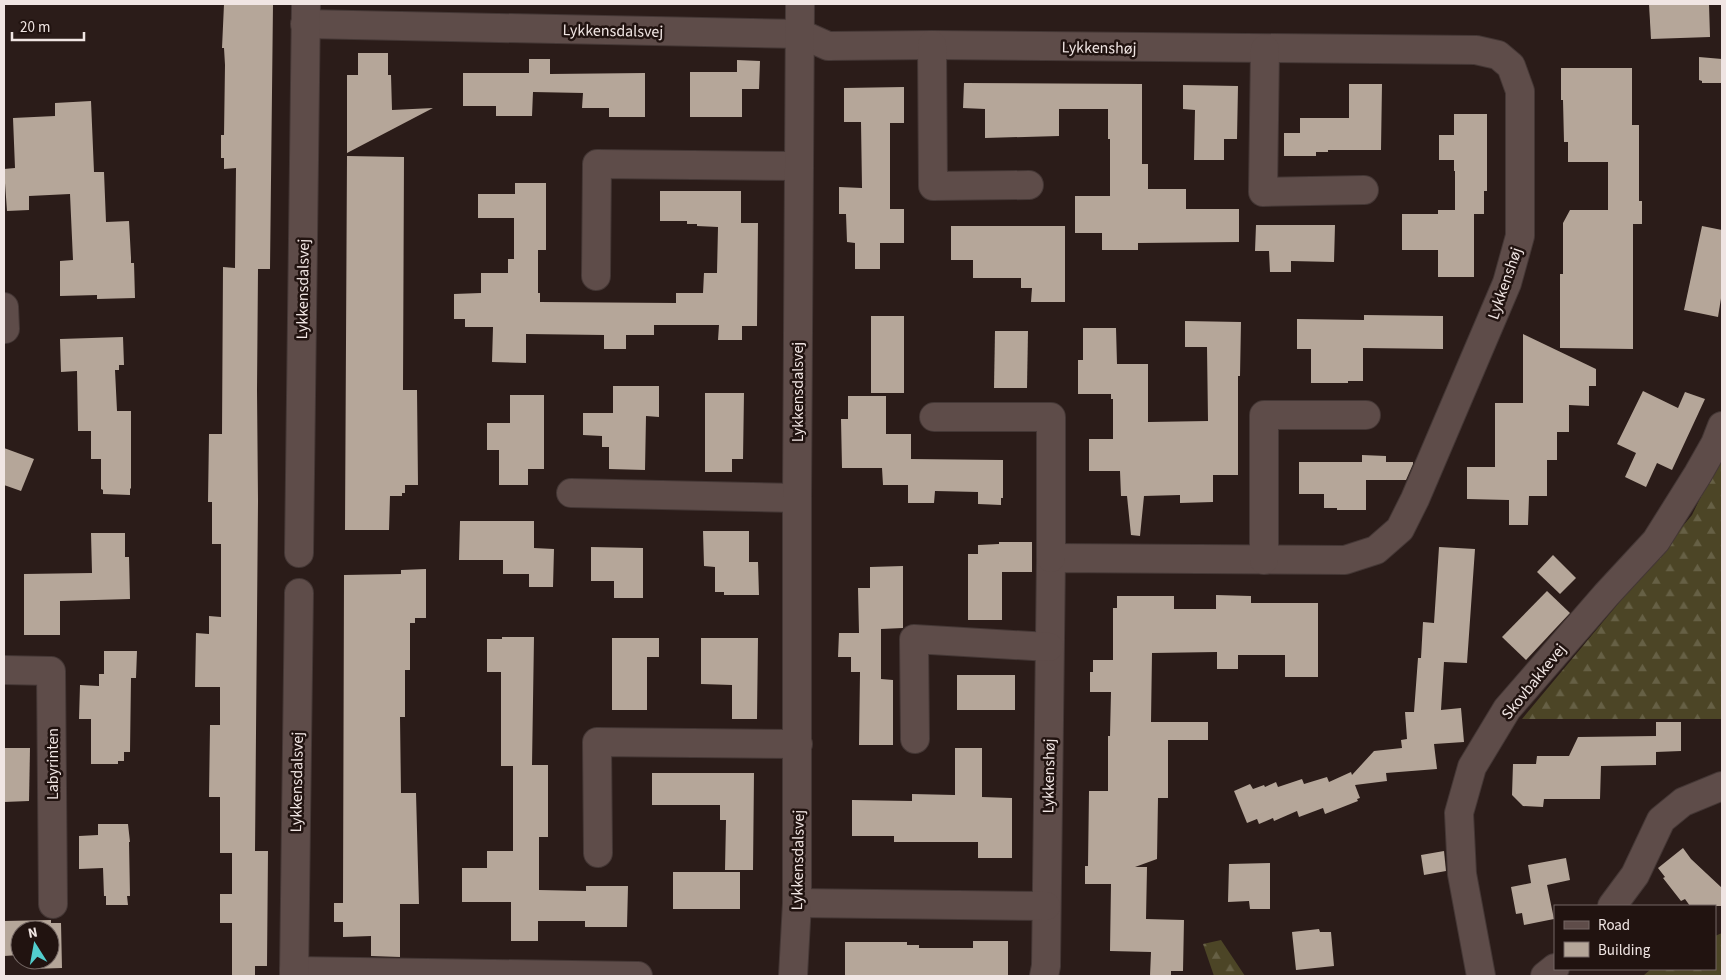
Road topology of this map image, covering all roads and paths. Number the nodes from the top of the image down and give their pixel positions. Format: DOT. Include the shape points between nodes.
graph roads {
  1 [pos="800,4"];
  2 [pos="306,14"];
  3 [pos="801,34"];
  4 [pos="932,45"];
  5 [pos="1265,48"];
  6 [pos="798,166"];
  7 [pos="1029,185"];
  8 [pos="1364,190"];
  9 [pos="596,276"];
  10 [pos="1366,415"];
  11 [pos="934,417"];
  12 [pos="1722,426"];
  13 [pos="571,493"];
  14 [pos="797,498"];
  15 [pos="299,553"];
  16 [pos="1051,558"];
  17 [pos="1264,560"];
  18 [pos="299,593"];
  19 [pos="1049,647"];
  20 [pos="4,670"];
  21 [pos="915,739"];
  22 [pos="798,744"];
  23 [pos="1722,786"];
  24 [pos="598,853"];
  25 [pos="53,904"];
  26 [pos="797,904"];
  27 [pos="1613,905"];
  28 [pos="1046,906"];
  29 [pos="294,974"];
  30 [pos="580,975"];
  31 [pos="638,976"];
  32 [pos="793,976"];
  33 [pos="1044,976"];
  34 [pos="1481,976"];
  1 -- 3 [label="street, Lykkensdalsvej"];
  2 -- 3 [label="street, Lykkensdalsvej"];
  2 -- 15 [label="street, Lykkensdalsvej"];
  3 -- 4 [label="street, Lykkenshøj" via="828,46"];
  3 -- 6 [label="street, Lykkensdalsvej"];
  4 -- 5 [label="street, Lykkenshøj"];
  4 -- 7 [label="street" via="933,186"];
  5 -- 8 [label="street" via="1263,192"];
  5 -- 17 [label="street, Lykkenshøj" via="1476,50 1498,55 1511,66 1520,91 1520,236 1507,284 1400,529 1376,550 1345,560"];
  6 -- 9 [label="street" via="597,164"];
  6 -- 14 [label="street, Lykkensdalsvej"];
  10 -- 17 [label="street" via="1264,415"];
  11 -- 16 [label="street, Lykkenshøj" via="1051,417"];
  12 -- 34 [label="street, Skovbakkevej" via="1698,474 1656,541 1508,708 1472,767 1459,813 1462,874"];
  13 -- 14 [label="street"];
  14 -- 22 [label="street, Lykkensdalsvej"];
  16 -- 17 [label="street, Lykkenshøj"];
  16 -- 19 [label="street, Lykkenshøj"];
  18 -- 29 [label="street, Lykkensdalsvej"];
  19 -- 21 [label="street" via="914,639"];
  19 -- 28 [label="street, Lykkenshøj"];
  20 -- 25 [label="street, Labyrinten" via="51,672"];
  22 -- 24 [label="street" via="597,742"];
  22 -- 26 [label="street, Lykkensdalsvej"];
  23 -- 27 [label="street" via="1683,802 1661,820 1635,875"];
  26 -- 28 [label="street"];
  26 -- 32 [label="street, Lykkensdalsvej"];
  28 -- 33 [label="street, Lykkenshøj"];
  29 -- 30 [label="street, Lykkensdalsvej"];
  30 -- 31 [label="street, Lykkensdalsvej"];
}
